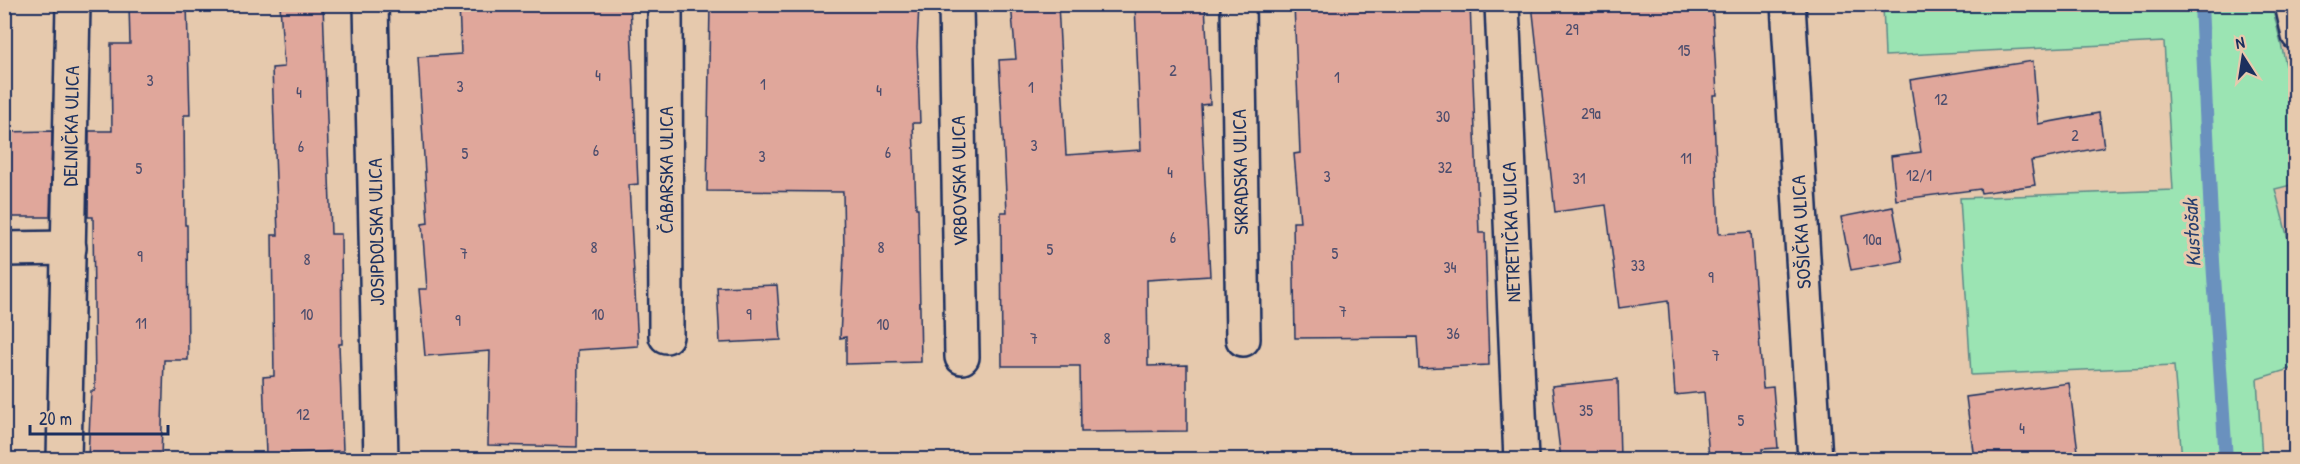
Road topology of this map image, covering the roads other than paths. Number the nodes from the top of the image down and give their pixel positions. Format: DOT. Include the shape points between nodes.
graph roads {
  1 [pos="73,4"];
  2 [pos="371,4"];
  3 [pos="665,4"];
  4 [pos="956,4"];
  5 [pos="1238,4"];
  6 [pos="1502,4"];
  7 [pos="1788,4"];
  8 [pos="2289,4"];
  9 [pos="2295,36"];
  10 [pos="69,248"];
  11 [pos="4,249"];
  12 [pos="666,336"];
  13 [pos="1243,339"];
  14 [pos="962,357"];
  15 [pos="64,459"];
  16 [pos="381,459"];
  17 [pos="1521,459"];
  18 [pos="1815,459"];
  1 -- 10 [label="street, DELNIČKA ULICA"];
  2 -- 16 [label="street, JOSIPDOLSKA ULICA"];
  3 -- 12 [label="street, ČABARSKA ULICA"];
  4 -- 14 [label="street, VRBOVSKA ULICA"];
  5 -- 13 [label="street, SKRADSKA ULICA"];
  6 -- 17 [label="street, NETRETIČKA ULICA"];
  7 -- 18 [label="street, SOŠIČKA ULICA"];
  8 -- 9 [label="lane"];
  10 -- 11 [label="street"];
  10 -- 15 [label="street, DELNIČKA ULICA"];
}
